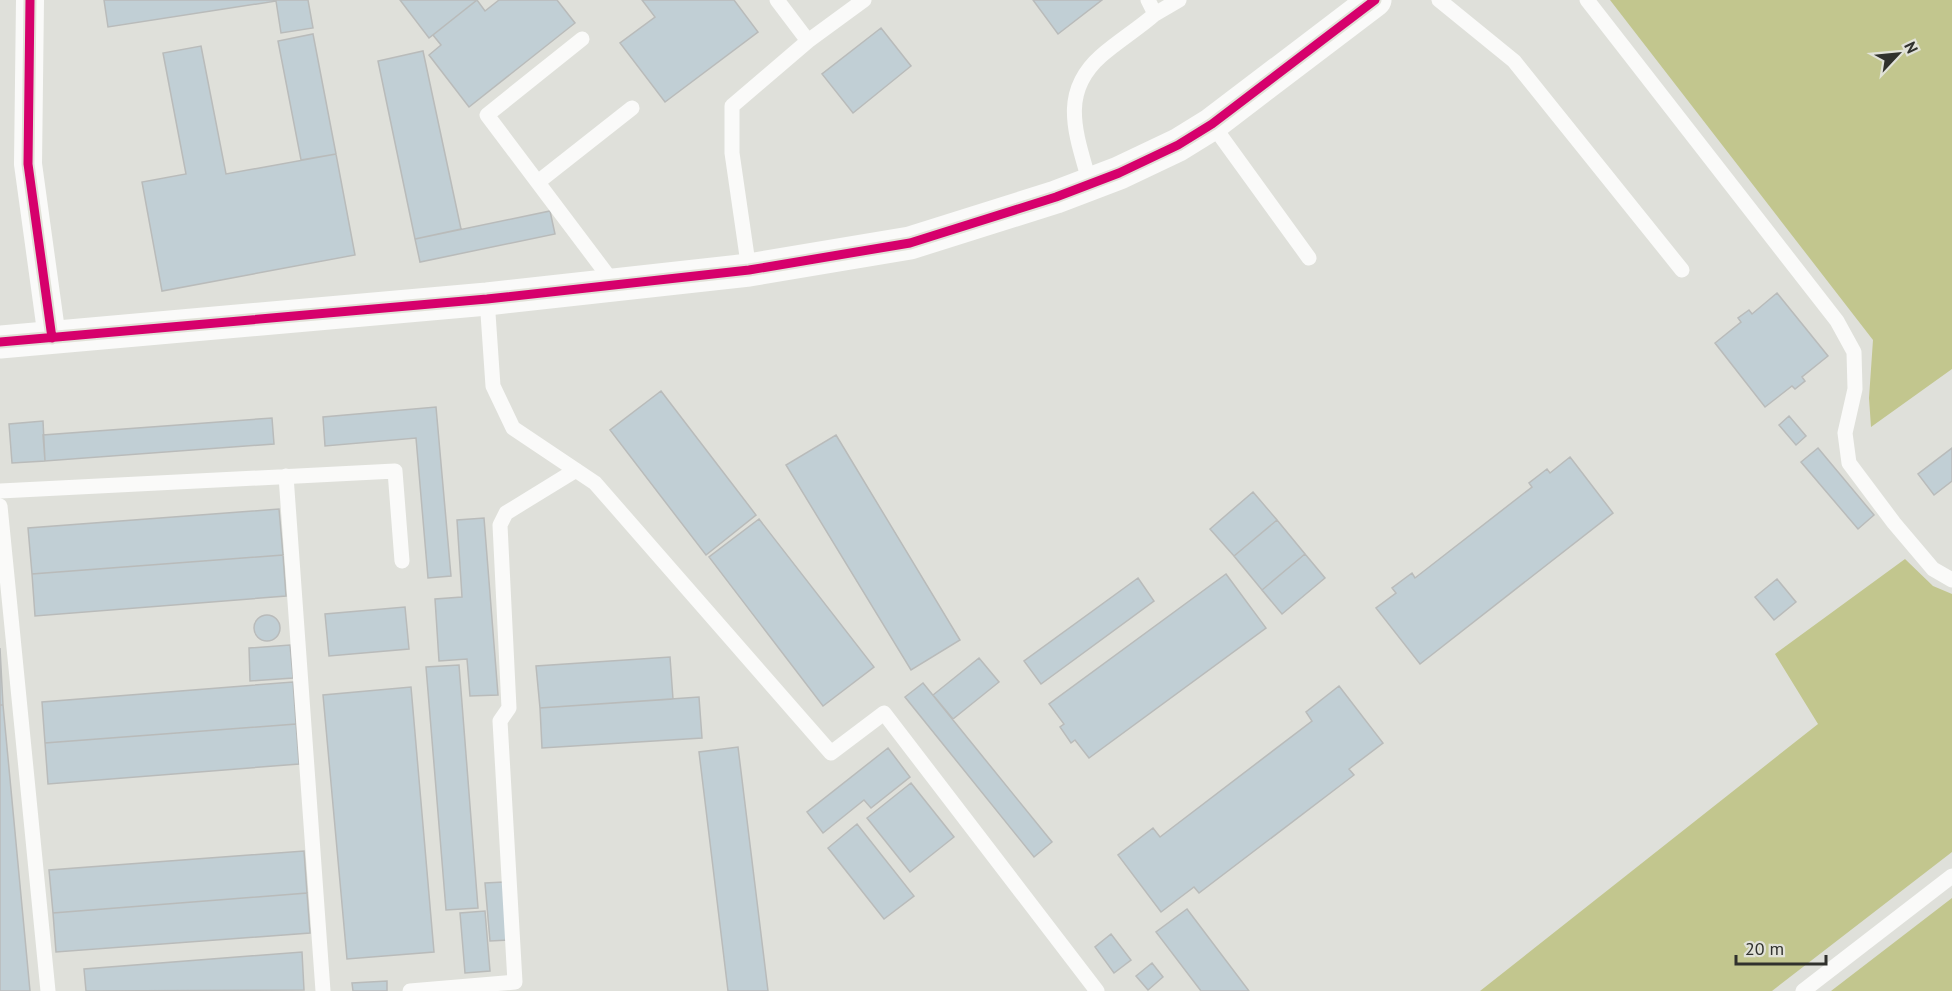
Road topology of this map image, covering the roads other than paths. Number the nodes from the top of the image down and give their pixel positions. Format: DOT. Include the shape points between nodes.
graph roads {
  1 [pos="30,0"];
  2 [pos="777,0"];
  3 [pos="864,0"];
  4 [pos="1179,0"];
  5 [pos="1375,0"];
  6 [pos="1439,0"];
  7 [pos="1587,0"];
  8 [pos="1152,7"];
  9 [pos="582,39"];
  10 [pos="808,41"];
  11 [pos="632,108"];
  12 [pos="1212,124"];
  13 [pos="538,182"];
  14 [pos="1090,184"];
  15 [pos="1309,258"];
  16 [pos="749,270"];
  17 [pos="1682,270"];
  18 [pos="615,285"];
  19 [pos="487,299"];
  20 [pos="52,338"];
  21 [pos="0,342"];
  22 [pos="576,470"];
  23 [pos="285,476"];
  24 [pos="0,491"];
  25 [pos="0,506"];
  26 [pos="402,561"];
  27 [pos="1952,580"];
  28 [pos="1952,876"];
  29 [pos="515,986"];
  30 [pos="48,991"];
  31 [pos="323,991"];
  32 [pos="410,991"];
  33 [pos="1097,991"];
  34 [pos="1803,991"];
  1 -- 20 [label="street" via="28,164"];
  2 -- 10 [label="lane"];
  3 -- 10 [label="lane"];
  4 -- 8 [label="lane"];
  5 -- 12 [label="street"];
  6 -- 17 [label="lane" via="1514,61"];
  7 -- 27 [label="lane" via="1837,321 1854,352 1854,389 1845,433 1849,463 1934,569"];
  8 -- 14 [label="lane" via="1080,78 1073,100"];
  9 -- 13 [label="lane" via="487,115"];
  10 -- 16 [label="lane" via="732,105 732,153"];
  11 -- 13 [label="lane"];
  12 -- 14 [label="street" via="1168,150"];
  12 -- 15 [label="lane"];
  13 -- 18 [label="lane"];
  14 -- 16 [label="street" via="910,243"];
  16 -- 18 [label="street"];
  18 -- 19 [label="street"];
  19 -- 20 [label="street"];
  19 -- 22 [label="lane" via="493,386 513,428"];
  20 -- 21 [label="street"];
  22 -- 29 [label="lane" via="506,513 500,525 509,708 500,720"];
  22 -- 33 [label="lane" via="595,483 831,753 884,713"];
  23 -- 24 [label="lane"];
  23 -- 26 [label="lane" via="395,471"];
  23 -- 31 [label="lane"];
  25 -- 30 [label="lane"];
  28 -- 34 [label="lane"];
  29 -- 32 [label="lane"];
}
